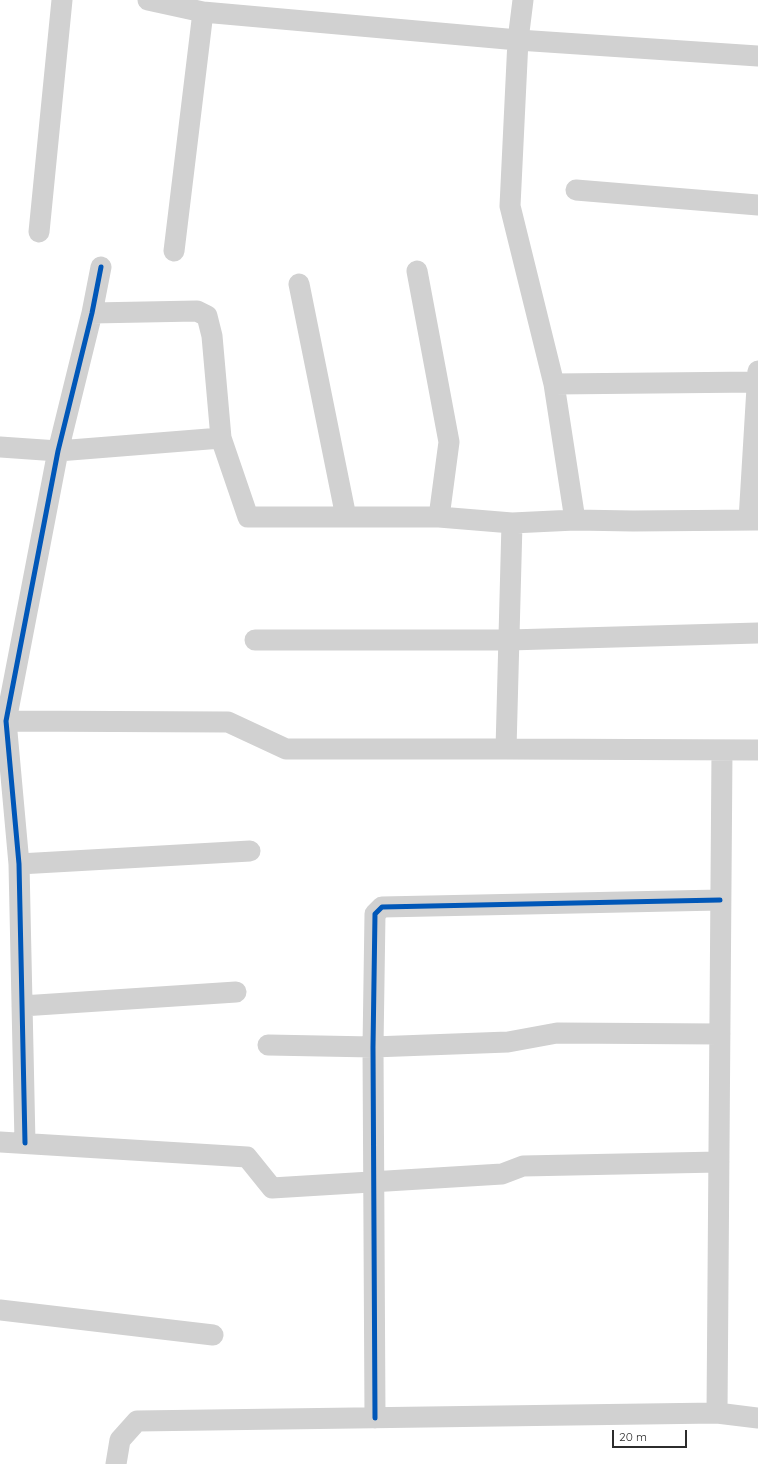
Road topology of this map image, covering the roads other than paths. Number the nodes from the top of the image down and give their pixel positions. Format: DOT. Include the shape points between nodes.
graph roads {
  1 [pos="62,0"];
  2 [pos="148,0"];
  3 [pos="523,0"];
  4 [pos="203,12"];
  5 [pos="518,40"];
  6 [pos="758,56"];
  7 [pos="576,190"];
  8 [pos="758,205"];
  9 [pos="39,232"];
  10 [pos="174,251"];
  11 [pos="101,267"];
  12 [pos="417,271"];
  13 [pos="299,284"];
  14 [pos="92,313"];
  15 [pos="758,377"];
  16 [pos="554,384"];
  17 [pos="221,438"];
  18 [pos="0,447"];
  19 [pos="58,451"];
  20 [pos="346,517"];
  21 [pos="439,517"];
  22 [pos="575,520"];
  23 [pos="754,520"];
  24 [pos="512,523"];
  25 [pos="758,633"];
  26 [pos="255,640"];
  27 [pos="509,640"];
  28 [pos="3,721"];
  29 [pos="506,748"];
  30 [pos="722,750"];
  31 [pos="758,750"];
  32 [pos="250,851"];
  33 [pos="19,864"];
  34 [pos="720,900"];
  35 [pos="236,992"];
  36 [pos="22,1006"];
  37 [pos="720,1034"];
  38 [pos="268,1045"];
  39 [pos="373,1047"];
  40 [pos="0,1142"];
  41 [pos="25,1143"];
  42 [pos="719,1162"];
  43 [pos="374,1183"];
  44 [pos="0,1310"];
  45 [pos="213,1335"];
  46 [pos="717,1413"];
  47 [pos="375,1418"];
  48 [pos="758,1418"];
  49 [pos="116,1464"];
  1 -- 9 [label="street"];
  2 -- 4 [label="street"];
  3 -- 5 [label="street"];
  4 -- 5 [label="street"];
  4 -- 10 [label="street"];
  5 -- 6 [label="street"];
  5 -- 16 [label="street" via="510,206"];
  7 -- 8 [label="street"];
  11 -- 14 [label="street"];
  12 -- 21 [label="street" via="449,442"];
  13 -- 20 [label="street"];
  14 -- 17 [label="street" via="197,311 207,316 212,336"];
  14 -- 19 [label="street"];
  15 -- 16 [label="street"];
  15 -- 23 [label="street"];
  16 -- 22 [label="street"];
  17 -- 19 [label="street"];
  17 -- 20 [label="street" via="248,517"];
  18 -- 19 [label="street"];
  19 -- 28 [label="street"];
  20 -- 21 [label="street"];
  21 -- 24 [label="street"];
  22 -- 23 [label="street"];
  22 -- 24 [label="street"];
  24 -- 27 [label="street"];
  25 -- 27 [label="street"];
  26 -- 27 [label="street"];
  27 -- 29 [label="street"];
  28 -- 29 [label="street" via="228,722 286,749"];
  28 -- 33 [label="street"];
  29 -- 30 [label="street"];
  30 -- 31 [label="street"];
  30 -- 34 [label="street"];
  32 -- 33 [label="street"];
  33 -- 36 [label="street"];
  34 -- 37 [label="street"];
  34 -- 39 [label="street" via="382,907 375,914"];
  35 -- 36 [label="street"];
  36 -- 41 [label="street"];
  37 -- 39 [label="street" via="558,1033 508,1042"];
  37 -- 42 [label="street"];
  38 -- 39 [label="street"];
  39 -- 43 [label="street"];
  40 -- 41 [label="street"];
  41 -- 43 [label="street" via="247,1157 272,1188"];
  42 -- 43 [label="street" via="523,1166 502,1174"];
  42 -- 46 [label="street"];
  43 -- 47 [label="street"];
  44 -- 45 [label="street"];
  46 -- 47 [label="street"];
  46 -- 48 [label="street"];
  47 -- 49 [label="street" via="137,1421 120,1440"];
}
